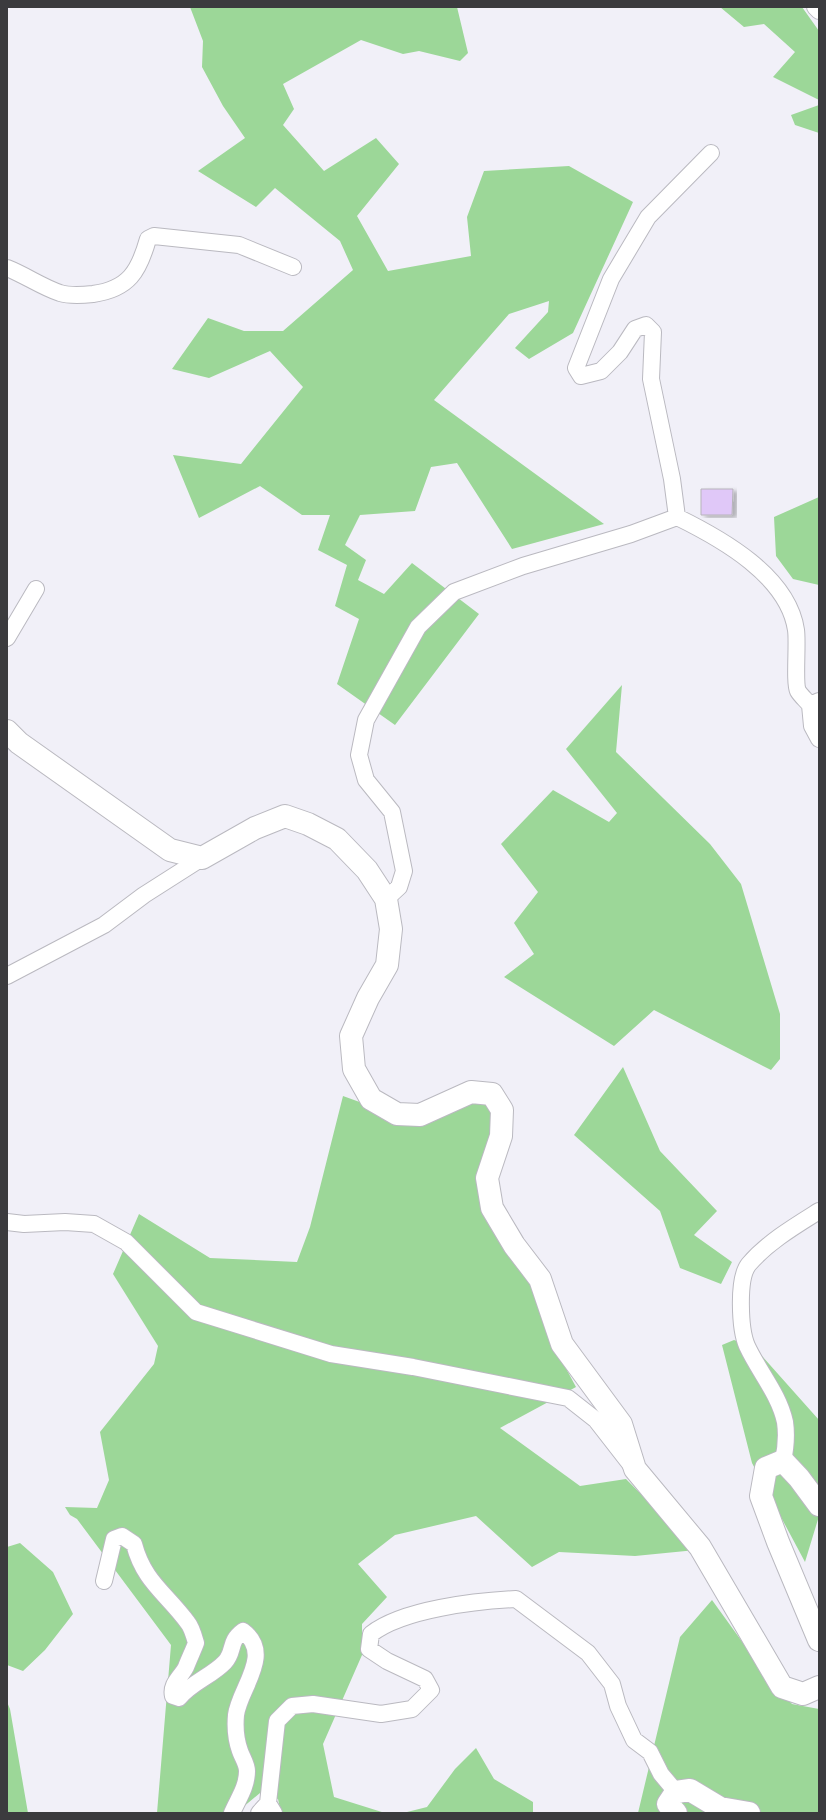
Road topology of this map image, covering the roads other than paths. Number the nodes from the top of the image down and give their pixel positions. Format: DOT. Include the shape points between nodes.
graph roads {
  1 [pos="815,7"];
  2 [pos="819,11"];
  3 [pos="711,153"];
  4 [pos="292,267"];
  5 [pos="7,268"];
  6 [pos="677,517"];
  7 [pos="36,589"];
  8 [pos="7,638"];
  9 [pos="815,703"];
  10 [pos="7,731"];
  11 [pos="819,739"];
  12 [pos="202,858"];
  13 [pos="386,899"];
  14 [pos="7,976"];
  15 [pos="819,1211"];
  16 [pos="7,1222"];
  17 [pos="783,1461"];
  18 [pos="635,1469"];
  19 [pos="819,1505"];
  20 [pos="104,1581"];
  21 [pos="819,1640"];
  22 [pos="819,1687"];
  23 [pos="676,1803"];
  24 [pos="267,1810"];
  25 [pos="232,1813"];
  26 [pos="749,1813"];
  1 -- 2 [label="street"];
  3 -- 6 [label="street" via="648,217 611,279 576,368 581,376 601,371 620,352 635,328 646,325 653,332 651,379 672,479"];
  4 -- 5 [label="street" via="239,245 154,236 148,238 142,260 133,276 118,288 104,292 84,295 60,293"];
  6 -- 9 [label="street" via="704,530 748,559 785,598 796,630 798,690"];
  6 -- 13 [label="street" via="631,534 523,566 454,592 418,627 366,720 359,755 366,780 392,812 404,871 399,887"];
  7 -- 8 [label="street"];
  9 -- 11 [label="street" via="812,726"];
  10 -- 12 [label="street" via="170,850"];
  12 -- 13 [label="street" via="255,828 285,816 337,839 367,870"];
  12 -- 14 [label="street" via="144,895 104,925"];
  13 -- 18 [label="street" via="391,929 387,965 368,998 351,1036 354,1069 371,1099 397,1114 420,1115 471,1092 492,1094 502,1110 501,1136 487,1178 492,1208 514,1245 540,1279 562,1344 622,1424"];
  15 -- 17 [label="street" via="784,1232 748,1264 742,1277 740,1294 746,1344 775,1394 784,1421 787,1441"];
  16 -- 18 [label="street" via="94,1224 126,1242 196,1312 331,1354 413,1367 568,1398 596,1420"];
  17 -- 19 [label="street"];
  17 -- 21 [label="street" via="766,1468 761,1496"];
  18 -- 22 [label="street" via="700,1547 782,1687 803,1694"];
  20 -- 25 [label="street" via="114,1539 122,1536 134,1544 139,1561 148,1577 189,1624 196,1643 185,1669 174,1684 173,1696 179,1698 187,1688 226,1662 235,1637 243,1631 248,1635 254,1648 255,1667 236,1714 240,1749 248,1769 245,1788"];
  23 -- 24 [label="street" via="650,1752 634,1740 618,1706 612,1684 588,1653 516,1599 429,1610 379,1628 371,1634 369,1649 424,1679 431,1690 412,1709 381,1714 313,1704 292,1706 277,1721"];
  23 -- 26 [label="street" via="690,1790 720,1808"];
}
